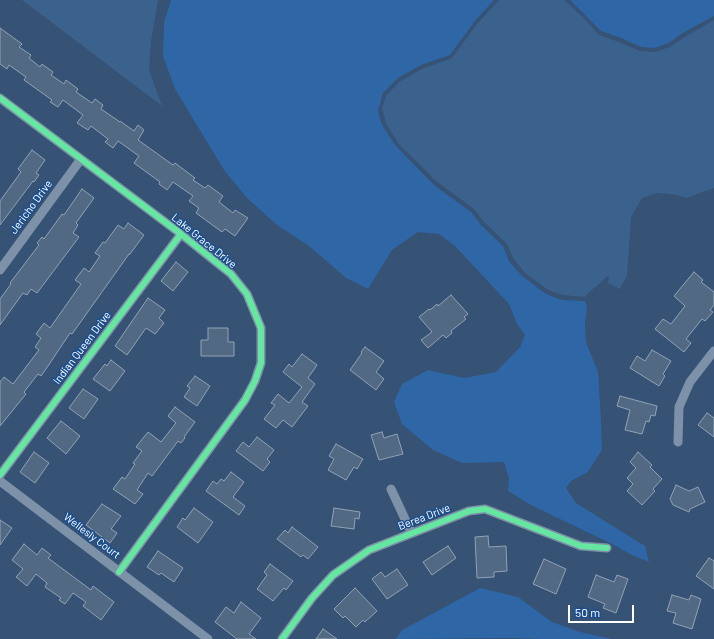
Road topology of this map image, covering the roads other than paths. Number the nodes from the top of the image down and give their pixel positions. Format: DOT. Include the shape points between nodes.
graph roads {
  1 [pos="0,98"];
  2 [pos="81,159"];
  3 [pos="181,234"];
  4 [pos="0,270"];
  5 [pos="714,351"];
  6 [pos="678,442"];
  7 [pos="0,475"];
  8 [pos="0,481"];
  9 [pos="391,489"];
  10 [pos="411,532"];
  11 [pos="607,548"];
  12 [pos="119,572"];
  13 [pos="208,639"];
  14 [pos="282,639"];
  1 -- 2 [label="street, Lake Grace Drive"];
  2 -- 3 [label="street, Lake Grace Drive"];
  2 -- 4 [label="street, Jericho Drive"];
  3 -- 7 [label="street, Indian Queen Drive"];
  3 -- 12 [label="street, Lake Grace Drive" via="231,274 248,294 261,328 261,363 245,400"];
  5 -- 6 [label="street" via="690,382 679,407"];
  8 -- 12 [label="street, Wellesly Court"];
  9 -- 10 [label="street"];
  10 -- 11 [label="street, Berea Drive" via="469,511 485,509 581,546"];
  10 -- 14 [label="street, Berea Drive" via="369,550 333,575 312,598"];
  12 -- 13 [label="street, Wellesly Court"];
}
